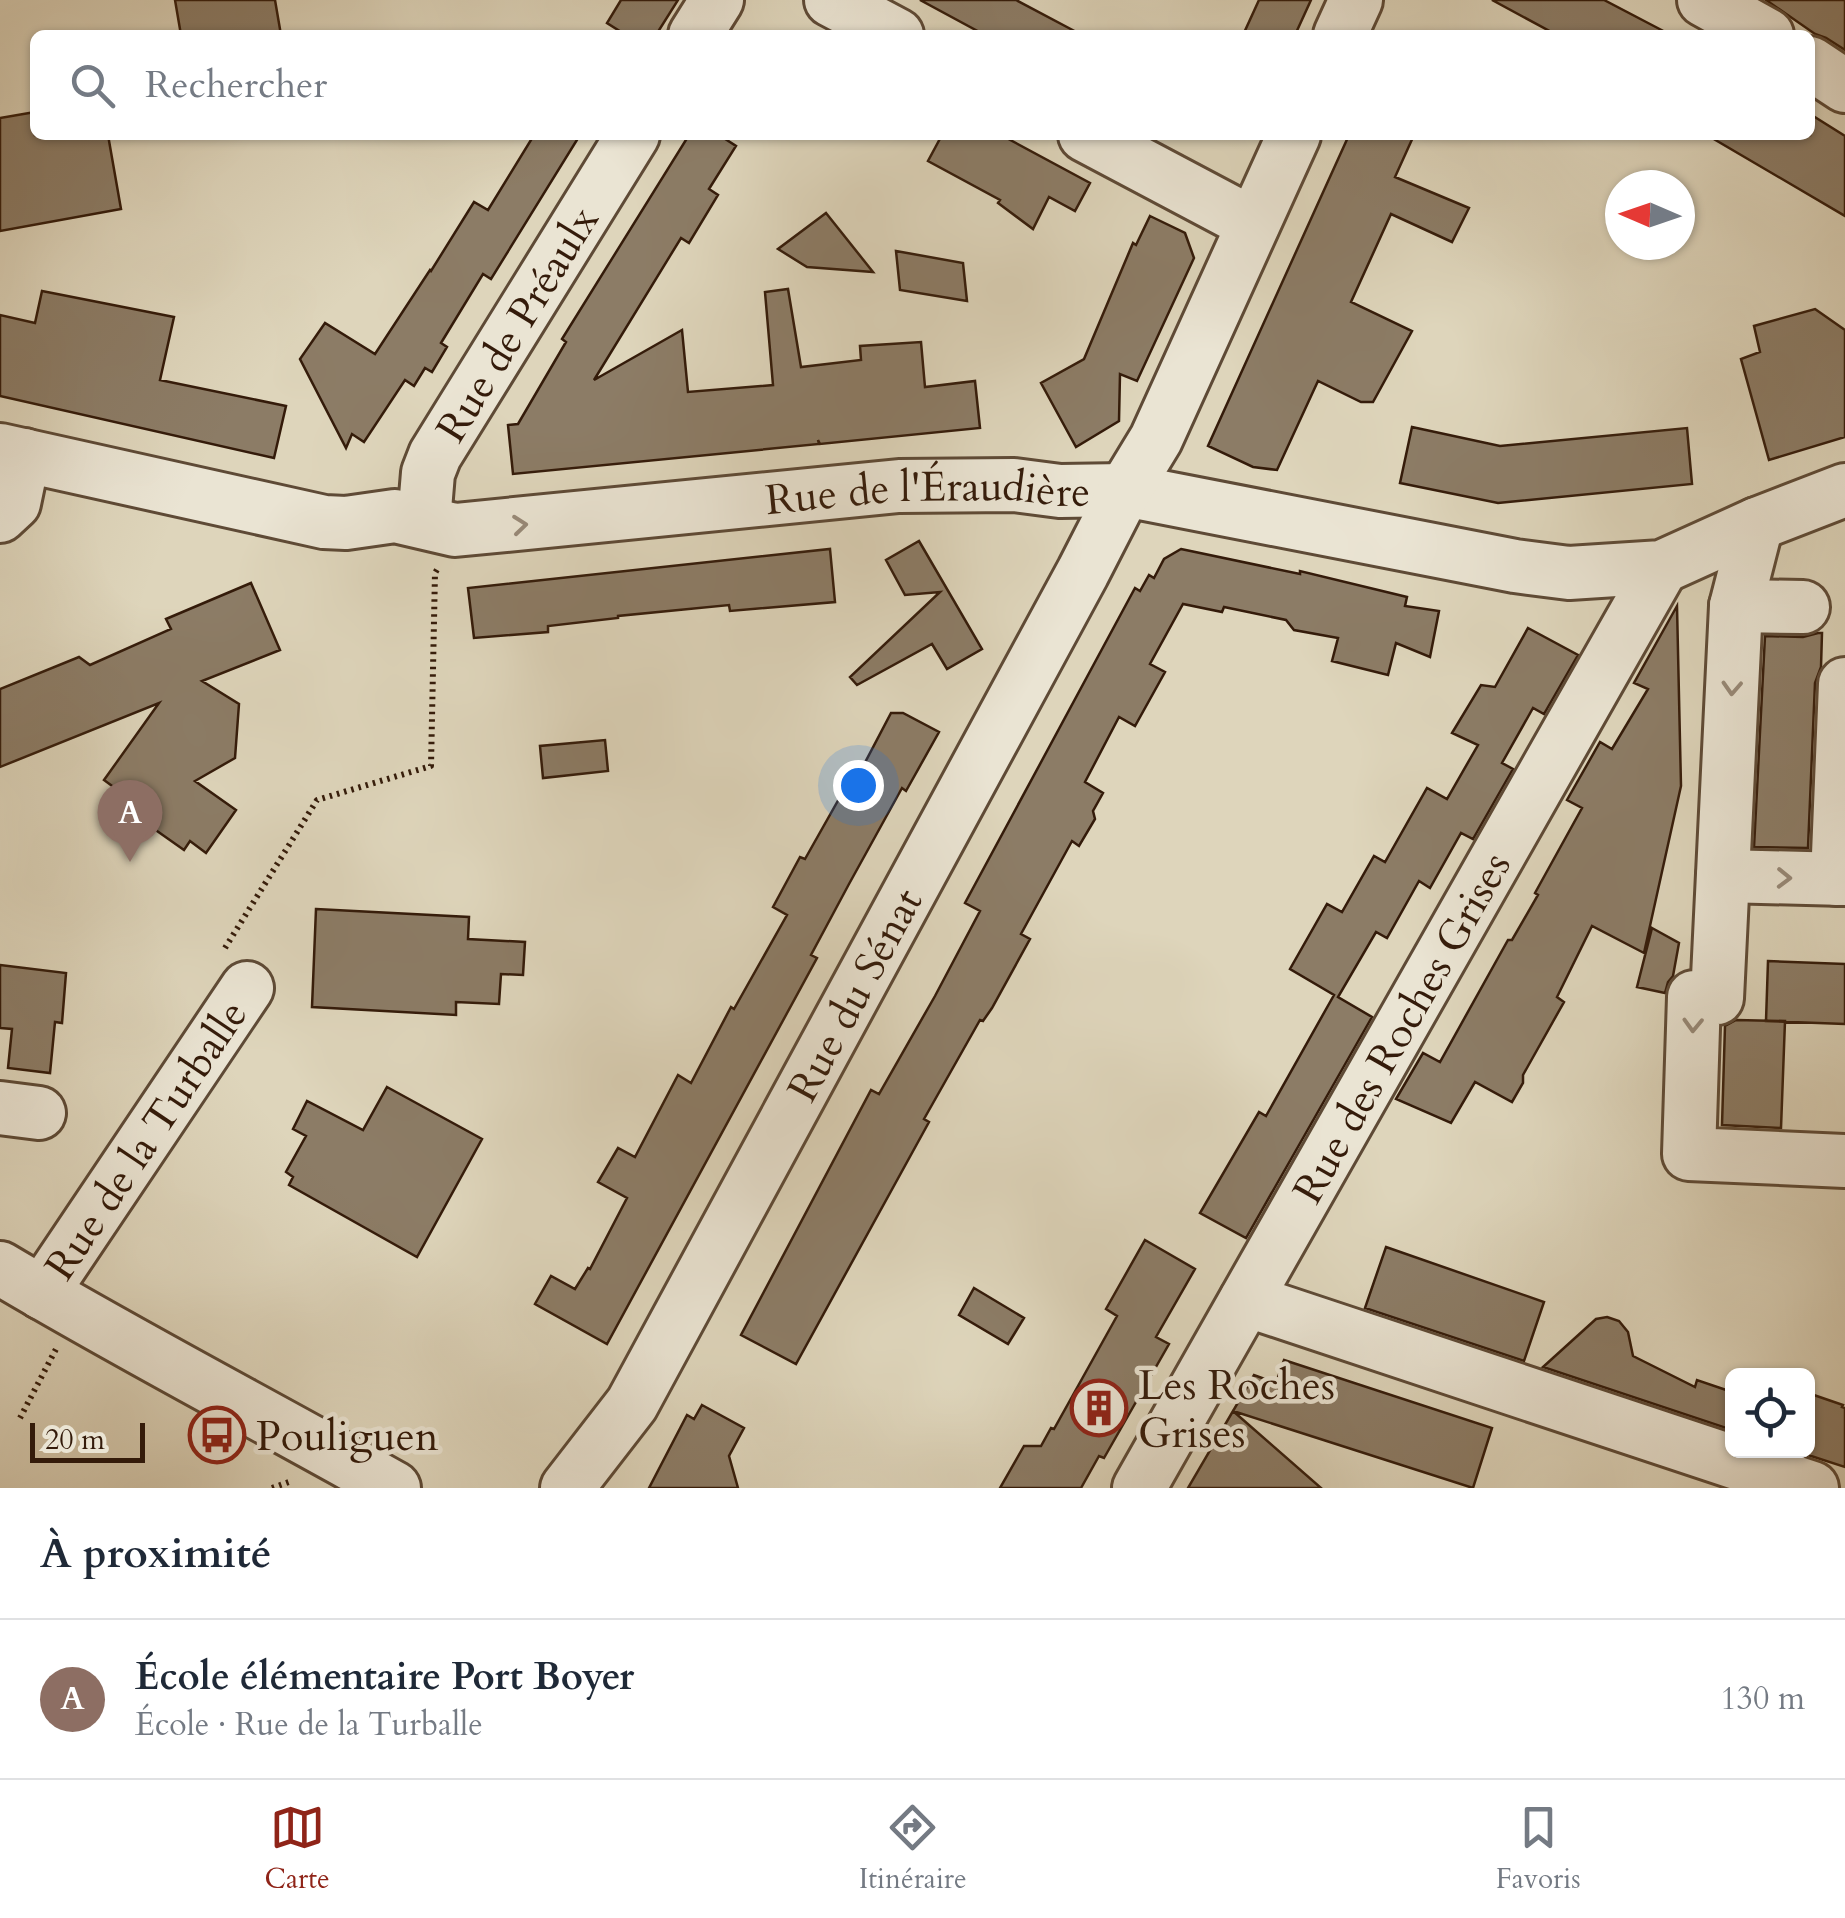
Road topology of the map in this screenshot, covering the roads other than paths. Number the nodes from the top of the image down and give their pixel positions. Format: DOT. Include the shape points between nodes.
graph roads {
  1 [pos="717,0"];
  2 [pos="830,0"];
  3 [pos="1356,0"];
  4 [pos="1704,0"];
  5 [pos="698,30"];
  6 [pos="887,30"];
  7 [pos="1342,30"];
  8 [pos="1757,30"];
  9 [pos="1815,66"];
  10 [pos="1845,86"];
  11 [pos="630,140"];
  12 [pos="1094,140"];
  13 [pos="1292,140"];
  14 [pos="1254,224"];
  15 [pos="12,452"];
  16 [pos="1125,490"];
  17 [pos="1845,490"];
  18 [pos="0,516"];
  19 [pos="1757,524"];
  20 [pos="440,526"];
  21 [pos="1662,566"];
  22 [pos="1736,606"];
  23 [pos="1803,606"];
  24 [pos="1845,684"];
  25 [pos="1723,876"];
  26 [pos="1841,879"];
  27 [pos="247,988"];
  28 [pos="1845,1161"];
  29 [pos="21,1280"];
  30 [pos="1246,1300"];
  31 [pos="394,1488"];
  32 [pos="567,1488"];
  33 [pos="1140,1488"];
  34 [pos="1812,1488"];
  1 -- 5 [label="street"];
  2 -- 6 [label="street"];
  3 -- 7 [label="street"];
  4 -- 8 [label="street"];
  9 -- 10 [label="street"];
  11 -- 20 [label="street, Rue de Préaulx" via="435,455 428,473"];
  12 -- 14 [label="street"];
  13 -- 14 [label="street, Rue du Sénat"];
  14 -- 16 [label="street, Rue du Sénat" via="1156,438"];
  15 -- 18 [label="street" via="14,504"];
  15 -- 20 [label="street, Rue de l'Éraudière" via="324,522 395,516"];
  20 -- 16 [label="street, Rue de l'Éraudière, one-way" via="899,486"];
  16 -- 21 [label="street, Rue de l'Éraudière" via="1515,566 1569,573"];
  16 -- 32 [label="street, Rue du Sénat" via="632,1404"];
  17 -- 19 [label="street, Rue de l'Éraudière"];
  19 -- 21 [label="street, Rue de l'Éraudière"];
  19 -- 22 [label="street"];
  21 -- 30 [label="street, Rue des Roches Grises"];
  22 -- 23 [label="street"];
  22 -- 25 [label="street, one-way"];
  24 -- 26 [label="street"];
  25 -- 26 [label="street, one-way"];
  25 -- 28 [label="street, one-way" via="1717,998 1694,998 1688,1154"];
  27 -- 29 [label="street, Rue de la Turballe"];
  29 -- 31 [label="street"];
  30 -- 33 [label="street, Rue des Roches Grises"];
  30 -- 34 [label="street"];
}
